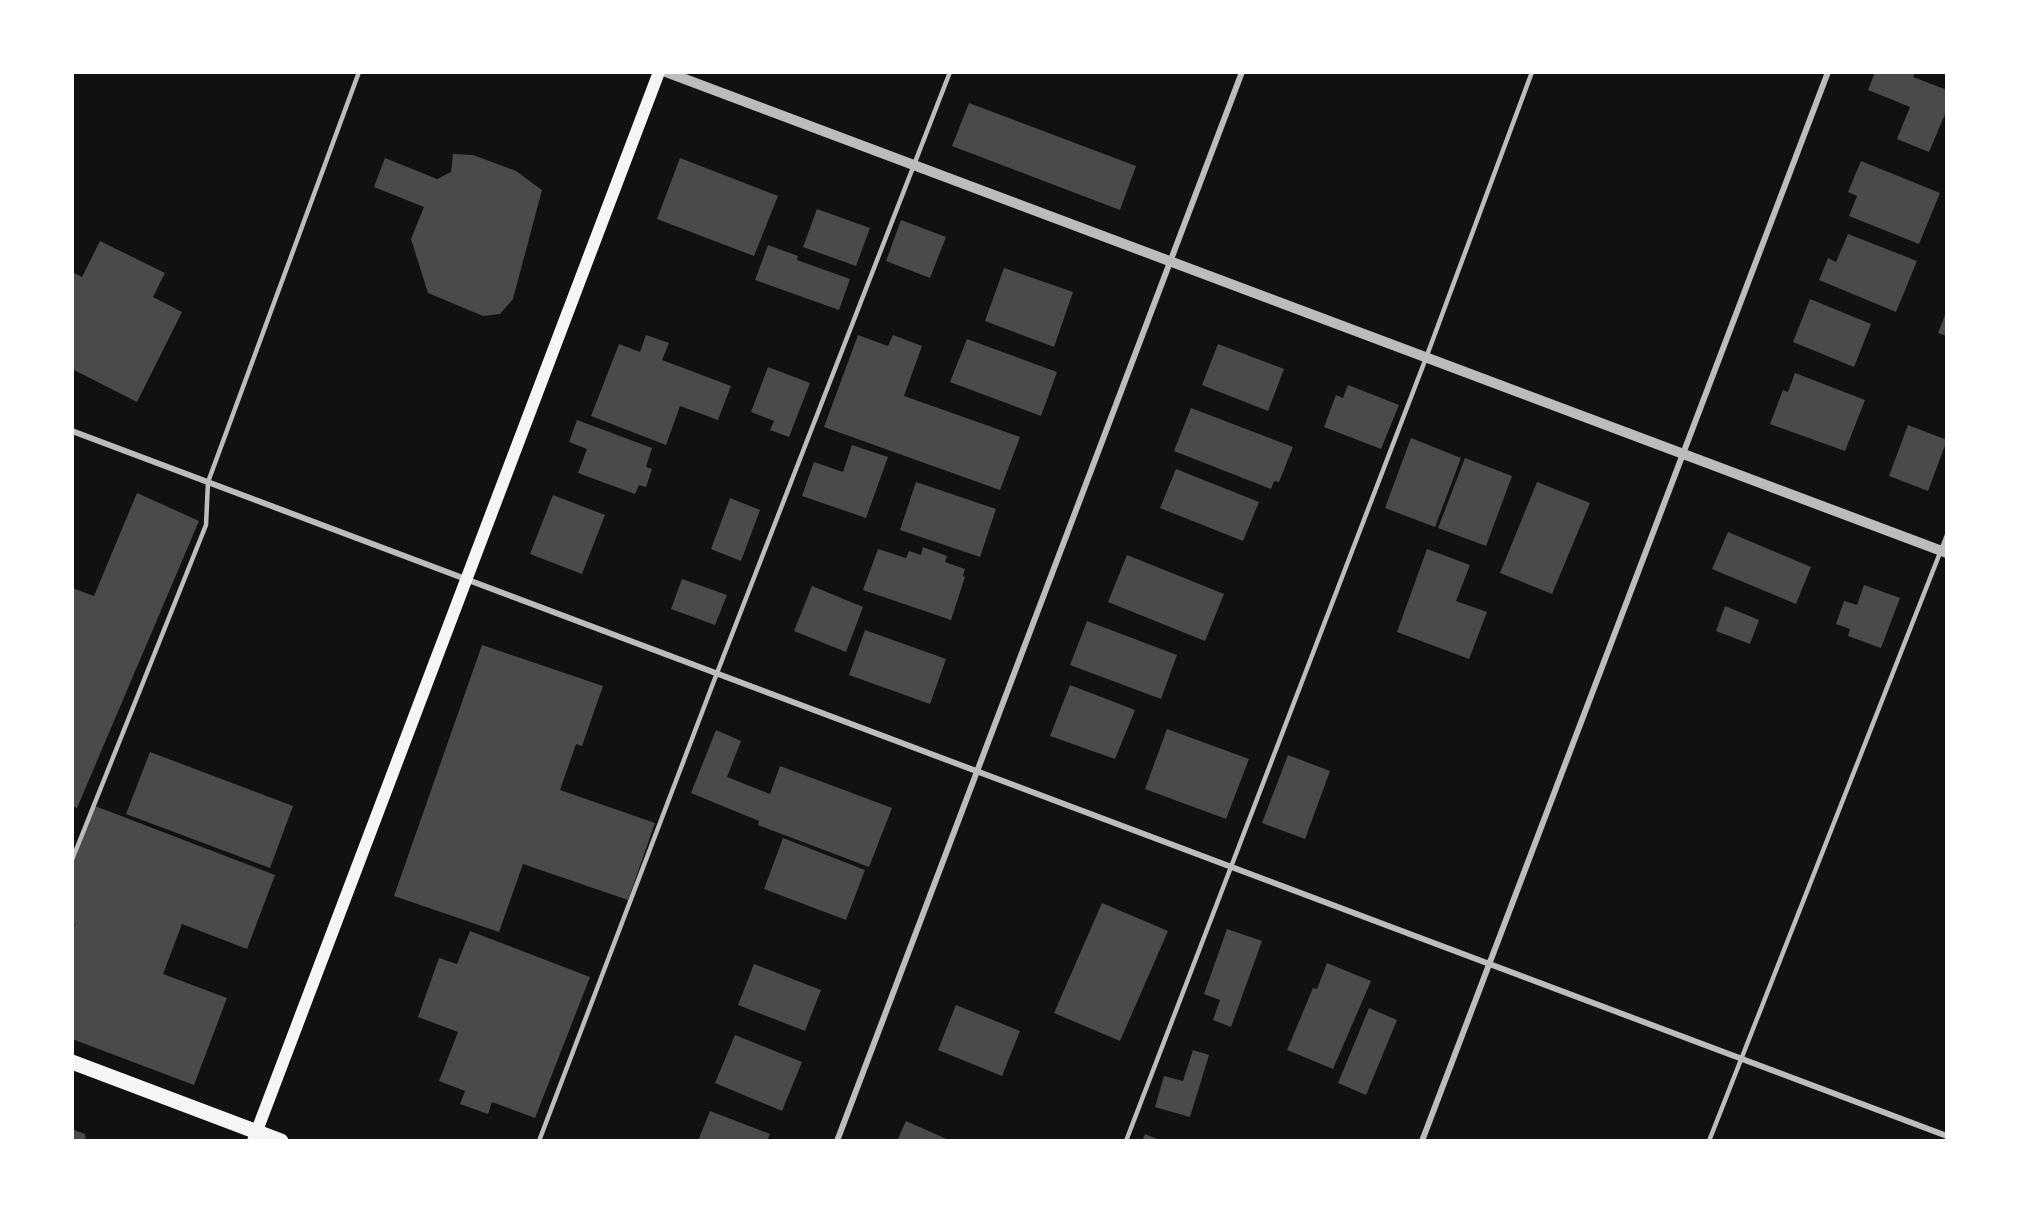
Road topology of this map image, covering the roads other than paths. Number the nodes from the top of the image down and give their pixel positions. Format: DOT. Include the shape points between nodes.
graph roads {
  1 [pos="359,72"];
  2 [pos="659,72"];
  3 [pos="666,72"];
  4 [pos="950,72"];
  5 [pos="1242,72"];
  6 [pos="1532,72"];
  7 [pos="1828,72"];
  8 [pos="915,166"];
  9 [pos="1170,261"];
  10 [pos="1426,358"];
  11 [pos="72,431"];
  12 [pos="1683,454"];
  13 [pos="208,482"];
  14 [pos="1947,536"];
  15 [pos="1944,552"];
  16 [pos="466,579"];
  17 [pos="717,673"];
  18 [pos="977,771"];
  19 [pos="72,860"];
  20 [pos="1230,866"];
  21 [pos="1490,964"];
  22 [pos="1741,1058"];
  23 [pos="72,1062"];
  24 [pos="255,1136"];
  25 [pos="1947,1136"];
  26 [pos="282,1141"];
  27 [pos="538,1141"];
  28 [pos="837,1141"];
  29 [pos="1126,1141"];
  30 [pos="1422,1141"];
  31 [pos="1709,1141"];
  1 -- 13 [label="lane"];
  2 -- 16 [label="main road"];
  3 -- 8 [label="street"];
  4 -- 8 [label="lane"];
  5 -- 9 [label="street"];
  6 -- 10 [label="lane"];
  7 -- 12 [label="street"];
  8 -- 9 [label="street"];
  8 -- 17 [label="lane"];
  9 -- 10 [label="street"];
  9 -- 18 [label="street"];
  10 -- 12 [label="street"];
  10 -- 20 [label="lane"];
  11 -- 13 [label="street"];
  12 -- 15 [label="street"];
  12 -- 21 [label="street"];
  13 -- 16 [label="street"];
  13 -- 19 [label="lane" via="206,525"];
  14 -- 15 [label="lane"];
  15 -- 22 [label="lane"];
  16 -- 17 [label="street"];
  16 -- 24 [label="main road"];
  17 -- 18 [label="street"];
  17 -- 27 [label="lane"];
  18 -- 20 [label="street"];
  18 -- 28 [label="street"];
  20 -- 21 [label="street"];
  20 -- 29 [label="lane"];
  21 -- 22 [label="street"];
  21 -- 30 [label="street"];
  22 -- 25 [label="street"];
  22 -- 31 [label="lane"];
  23 -- 24 [label="main road"];
  24 -- 26 [label="main road"];
}
